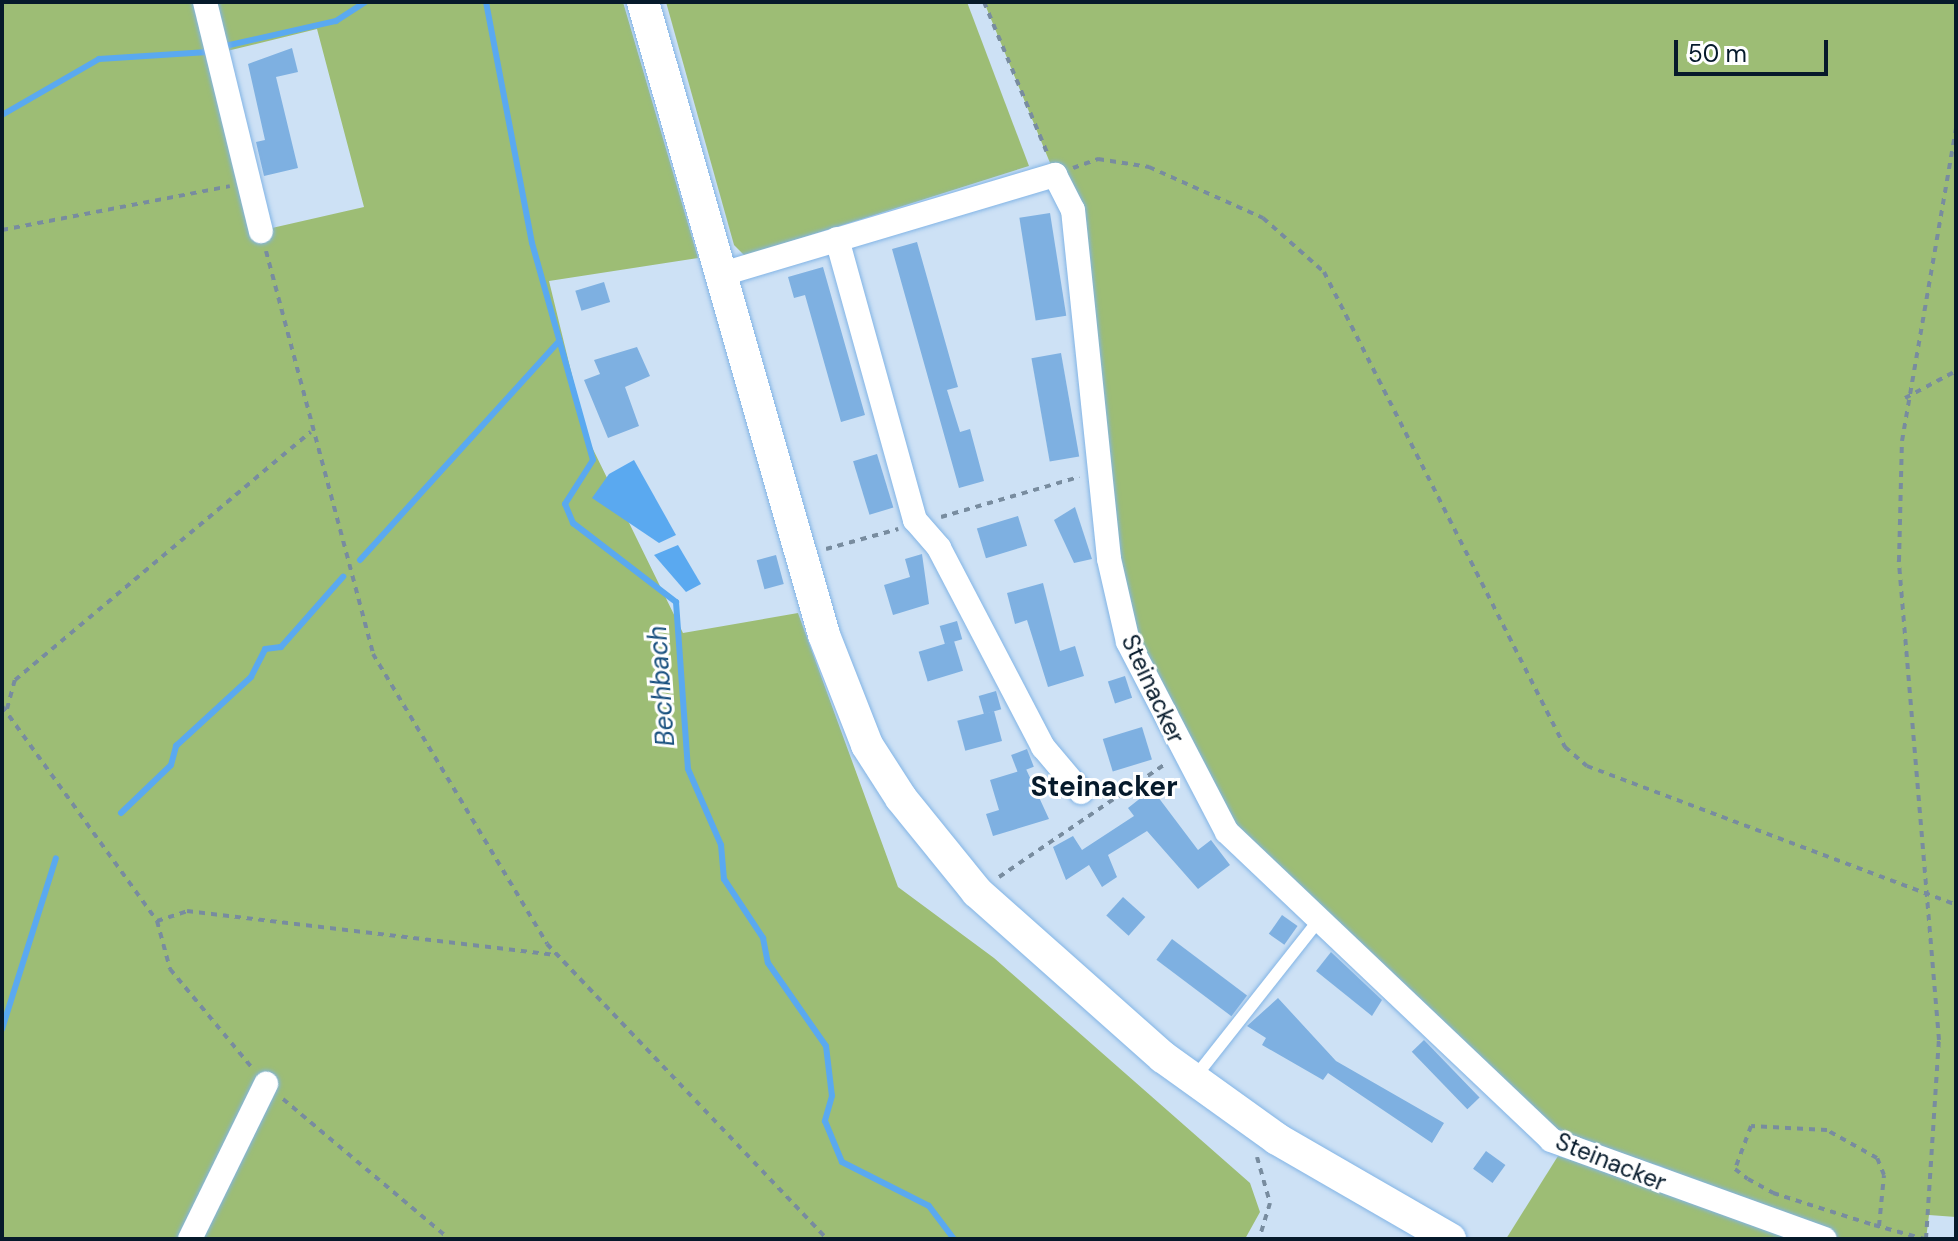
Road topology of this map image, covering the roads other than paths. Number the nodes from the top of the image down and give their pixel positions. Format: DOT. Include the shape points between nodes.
graph roads {
  1 [pos="205,2"];
  2 [pos="643,2"];
  3 [pos="261,231"];
  4 [pos="837,239"];
  5 [pos="719,275"];
  6 [pos="1081,792"];
  7 [pos="1319,920"];
  8 [pos="1193,1079"];
  9 [pos="266,1084"];
  10 [pos="190,1239"];
  11 [pos="1450,1239"];
  12 [pos="1825,1239"];
  1 -- 3 [label="street"];
  2 -- 5 [label="main road"];
  4 -- 5 [label="street"];
  4 -- 6 [label="street" via="918,523 939,548 1043,747"];
  4 -- 7 [label="street, Steinacker" via="1055,175 1073,210 1098,472 1128,642 1227,832"];
  5 -- 8 [label="main road" via="800,556 867,745 977,892"];
  7 -- 8 [label="lane"];
  7 -- 12 [label="street, Steinacker" via="1551,1140"];
  8 -- 11 [label="main road" via="1295,1150"];
  9 -- 10 [label="street"];
}
